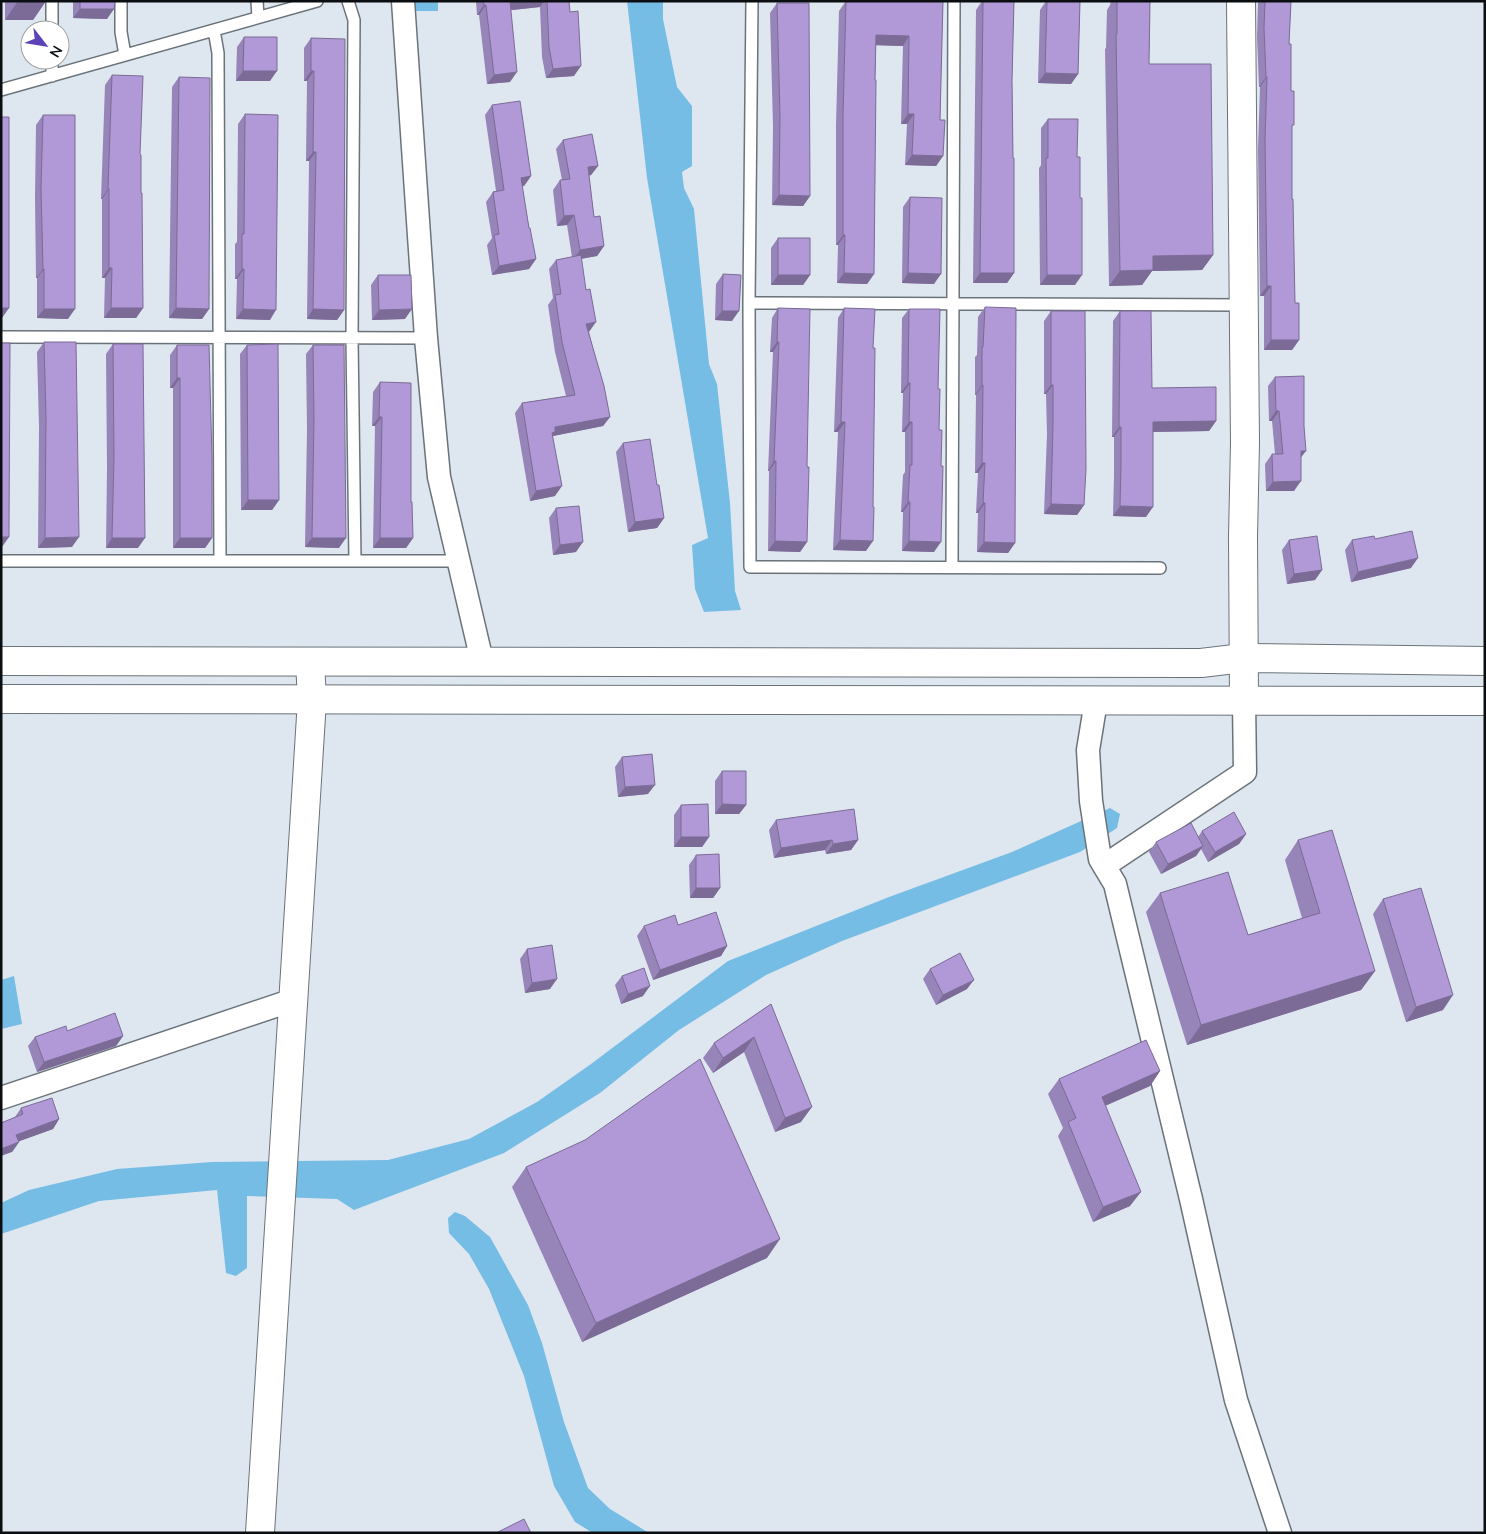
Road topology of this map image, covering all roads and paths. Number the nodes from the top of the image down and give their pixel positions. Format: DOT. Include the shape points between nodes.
graph roads {
  1 [pos="52,1"];
  2 [pos="121,1"];
  3 [pos="257,1"];
  4 [pos="316,1"];
  5 [pos="348,1"];
  6 [pos="403,1"];
  7 [pos="752,1"];
  8 [pos="954,1"];
  9 [pos="1241,1"];
  10 [pos="258,18"];
  11 [pos="52,20"];
  12 [pos="214,30"];
  13 [pos="124,55"];
  14 [pos="52,70"];
  15 [pos="52,76"];
  16 [pos="1,90"];
  17 [pos="749,304"];
  18 [pos="954,304"];
  19 [pos="1244,305"];
  20 [pos="1,337"];
  21 [pos="218,338"];
  22 [pos="352,338"];
  23 [pos="426,338"];
  24 [pos="1,561"];
  25 [pos="220,561"];
  26 [pos="355,561"];
  27 [pos="458,562"];
  28 [pos="952,567"];
  29 [pos="1160,568"];
  30 [pos="1243,658"];
  31 [pos="1,661"];
  32 [pos="482,661"];
  33 [pos="1485,661"];
  34 [pos="310,662"];
  35 [pos="1,699"];
  36 [pos="312,700"];
  37 [pos="1485,700"];
  38 [pos="1096,701"];
  39 [pos="1244,701"];
  40 [pos="1104,866"];
  41 [pos="293,1000"];
  42 [pos="1,1098"];
  43 [pos="260,1533"];
  44 [pos="1280,1533"];
  1 -- 11 [label="lane"];
  2 -- 13 [label="lane"];
  3 -- 10 [label="lane"];
  4 -- 10 [label="lane"];
  5 -- 22 [label="lane" via="354,20"];
  6 -- 23 [label="street"];
  7 -- 17 [label="lane"];
  8 -- 18 [label="lane"];
  9 -- 19 [label="main road"];
  10 -- 12 [label="lane"];
  12 -- 13 [label="lane"];
  12 -- 21 [label="lane" via="218,53"];
  13 -- 15 [label="lane"];
  14 -- 15 [label="lane"];
  15 -- 16 [label="lane"];
  17 -- 18 [label="lane"];
  17 -- 28 [label="lane" via="750,567"];
  18 -- 19 [label="lane"];
  18 -- 28 [label="lane"];
  19 -- 30 [label="main road"];
  20 -- 21 [label="lane"];
  21 -- 22 [label="lane"];
  21 -- 25 [label="lane"];
  22 -- 23 [label="lane"];
  22 -- 26 [label="lane"];
  23 -- 27 [label="street" via="439,477"];
  24 -- 25 [label="lane"];
  25 -- 26 [label="lane"];
  26 -- 27 [label="lane"];
  27 -- 32 [label="street"];
  28 -- 29 [label="lane"];
  30 -- 32 [label="main road" via="1201,663"];
  30 -- 33 [label="main road"];
  30 -- 39 [label="main road"];
  31 -- 34 [label="main road"];
  32 -- 34 [label="main road"];
  34 -- 36 [label="main road"];
  35 -- 36 [label="main road"];
  36 -- 38 [label="main road"];
  36 -- 41 [label="main road"];
  37 -- 39 [label="main road"];
  38 -- 39 [label="main road"];
  38 -- 40 [label="street" via="1088,750 1091,801 1100,859"];
  39 -- 40 [label="street" via="1245,772"];
  40 -- 44 [label="street" via="1115,884 1236,1400"];
  41 -- 42 [label="street"];
  41 -- 43 [label="main road"];
}
